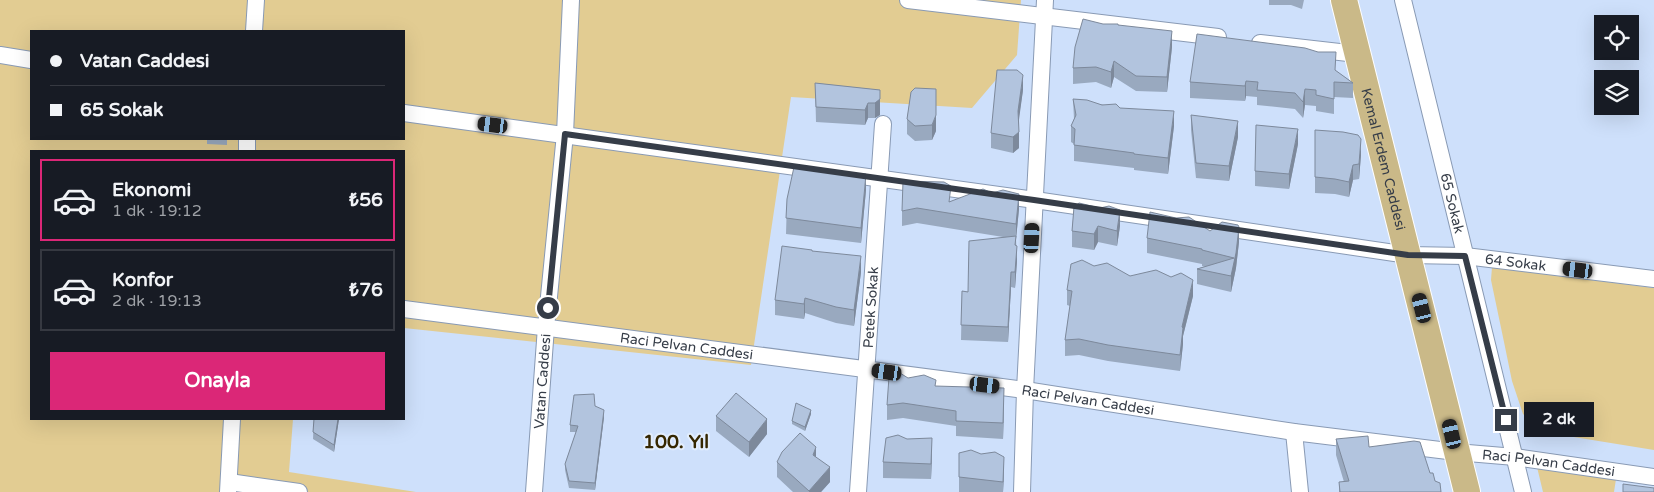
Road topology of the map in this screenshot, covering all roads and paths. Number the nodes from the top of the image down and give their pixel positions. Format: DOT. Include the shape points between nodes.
graph roads {
  1 [pos="256,0"];
  2 [pos="571,0"];
  3 [pos="908,0"];
  4 [pos="1344,0"];
  5 [pos="1403,0"];
  6 [pos="1044,8"];
  7 [pos="254,30"];
  8 [pos="1230,39"];
  9 [pos="1250,41"];
  10 [pos="1357,54"];
  11 [pos="0,55"];
  12 [pos="30,60"];
  13 [pos="405,113"];
  14 [pos="883,124"];
  15 [pos="565,134"];
  16 [pos="879,178"];
  17 [pos="1034,200"];
  18 [pos="1408,255"];
  19 [pos="1465,256"];
  20 [pos="1654,279"];
  21 [pos="405,308"];
  22 [pos="546,327"];
  23 [pos="867,369"];
  24 [pos="1025,390"];
  25 [pos="232,420"];
  26 [pos="1294,432"];
  27 [pos="1456,452"];
  28 [pos="1514,457"];
  29 [pos="1654,477"];
  30 [pos="228,487"];
  31 [pos="299,492"];
  32 [pos="534,492"];
  33 [pos="858,492"];
  34 [pos="1022,492"];
  35 [pos="1300,492"];
  36 [pos="1467,492"];
  37 [pos="1524,492"];
  1 -- 7 [label="street"];
  2 -- 15 [label="street, Vatan Caddesi"];
  3 -- 6 [label="street"];
  4 -- 10 [label="main road, Kemal Erdem Caddesi"];
  5 -- 19 [label="street, 65 Sokak"];
  6 -- 8 [label="street"];
  6 -- 17 [label="street"];
  9 -- 10 [label="street"];
  10 -- 18 [label="main road, Kemal Erdem Caddesi"];
  11 -- 12 [label="street"];
  13 -- 15 [label="street, 64 Sokak"];
  14 -- 16 [label="street, Petek Sokak"];
  15 -- 16 [label="street, 64 Sokak"];
  15 -- 22 [label="street, Vatan Caddesi"];
  16 -- 17 [label="street, 64 Sokak"];
  16 -- 23 [label="street, Petek Sokak"];
  17 -- 18 [label="street, 64 Sokak"];
  17 -- 24 [label="street"];
  18 -- 19 [label="street, 64 Sokak"];
  18 -- 27 [label="main road, Kemal Erdem Caddesi"];
  19 -- 20 [label="street, 64 Sokak"];
  19 -- 28 [label="street, 65 Sokak"];
  21 -- 22 [label="street, Raci Pelvan Caddesi"];
  22 -- 23 [label="street, Raci Pelvan Caddesi"];
  22 -- 32 [label="street, Vatan Caddesi"];
  23 -- 24 [label="street, Raci Pelvan Caddesi"];
  23 -- 33 [label="street, Petek Sokak"];
  24 -- 26 [label="street, Raci Pelvan Caddesi"];
  24 -- 34 [label="street"];
  25 -- 30 [label="street"];
  26 -- 27 [label="street, Raci Pelvan Caddesi"];
  26 -- 35 [label="street"];
  27 -- 28 [label="street, Raci Pelvan Caddesi"];
  27 -- 36 [label="main road, Kemal Erdem Caddesi"];
  28 -- 29 [label="street, Raci Pelvan Caddesi"];
  28 -- 37 [label="street, 65 Sokak"];
  30 -- 31 [label="street"];
}
